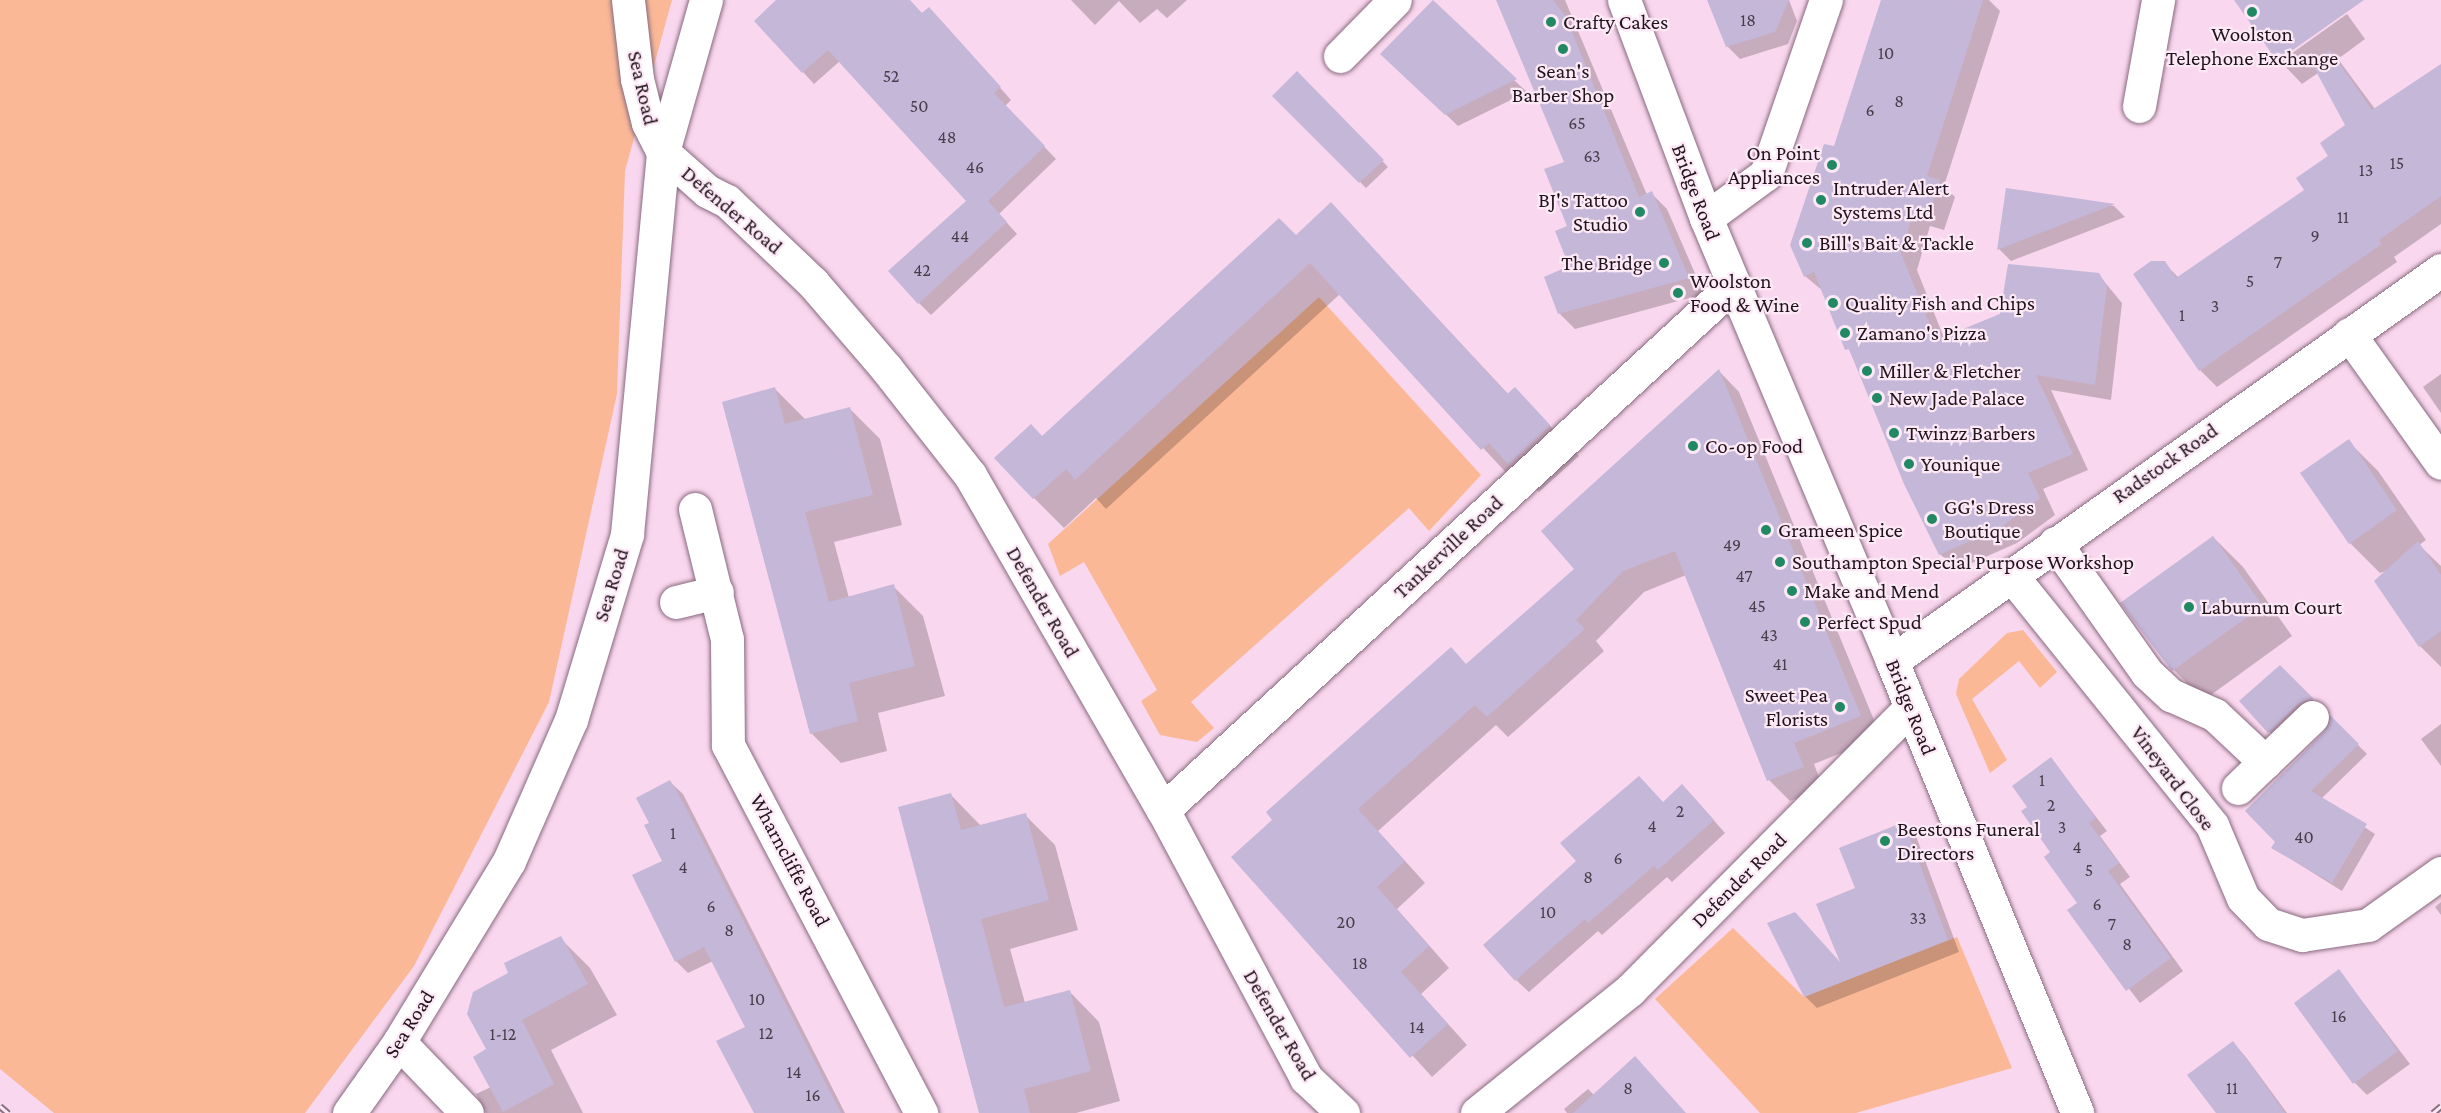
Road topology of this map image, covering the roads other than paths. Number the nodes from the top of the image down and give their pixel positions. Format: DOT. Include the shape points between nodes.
graph roads {
  1 [pos="628,0"];
  2 [pos="706,0"];
  3 [pos="1395,0"];
  4 [pos="1624,0"];
  5 [pos="1826,0"];
  6 [pos="2157,0"];
  7 [pos="1340,56"];
  8 [pos="2139,106"];
  9 [pos="663,152"];
  10 [pos="1706,218"];
  11 [pos="2441,270"];
  12 [pos="1733,285"];
  13 [pos="2349,334"];
  14 [pos="2441,463"];
  15 [pos="695,509"];
  16 [pos="2055,543"];
  17 [pos="2011,575"];
  18 [pos="717,592"];
  19 [pos="676,602"];
  20 [pos="1892,661"];
  21 [pos="1910,708"];
  22 [pos="2312,717"];
  23 [pos="2265,762"];
  24 [pos="2238,788"];
  25 [pos="1163,810"];
  26 [pos="2441,873"];
  27 [pos="399,1042"];
  28 [pos="349,1113"];
  29 [pos="467,1113"];
  30 [pos="921,1113"];
  31 [pos="1343,1113"];
  32 [pos="1477,1113"];
  33 [pos="2077,1113"];
  1 -- 9 [label="street, Sea Road" via="637,79 648,123"];
  2 -- 9 [label="street"];
  3 -- 7 [label="street"];
  4 -- 10 [label="street, Bridge Road"];
  5 -- 10 [label="street" via="1767,174"];
  6 -- 8 [label="street"];
  9 -- 25 [label="street, Defender Road" via="707,191 727,201 813,284 886,368 970,475"];
  9 -- 27 [label="street, Sea Road" via="623,545 571,720 509,861"];
  10 -- 12 [label="street, Bridge Road"];
  11 -- 13 [label="street, Radstock Road"];
  12 -- 20 [label="street, Bridge Road"];
  12 -- 25 [label="street, Tankerville Road"];
  13 -- 14 [label="street"];
  13 -- 16 [label="street, Radstock Road"];
  15 -- 18 [label="street, Wharncliffe Road"];
  16 -- 17 [label="street, Radstock Road"];
  16 -- 23 [label="street" via="2147,673 2171,695 2215,715"];
  17 -- 20 [label="street, Radstock Road"];
  17 -- 26 [label="street, Vineyard Close" via="2212,825 2243,898 2268,924 2302,935 2368,925"];
  18 -- 19 [label="street"];
  18 -- 30 [label="street, Wharncliffe Road" via="727,639 728,746"];
  20 -- 21 [label="street, Bridge Road"];
  21 -- 32 [label="street, Defender Road" via="1630,990"];
  21 -- 33 [label="street, Bridge Road"];
  22 -- 23 [label="street"];
  23 -- 24 [label="street"];
  25 -- 31 [label="street, Defender Road" via="1306,1078"];
  27 -- 28 [label="street, Sea Road"];
  27 -- 29 [label="street"];
}
